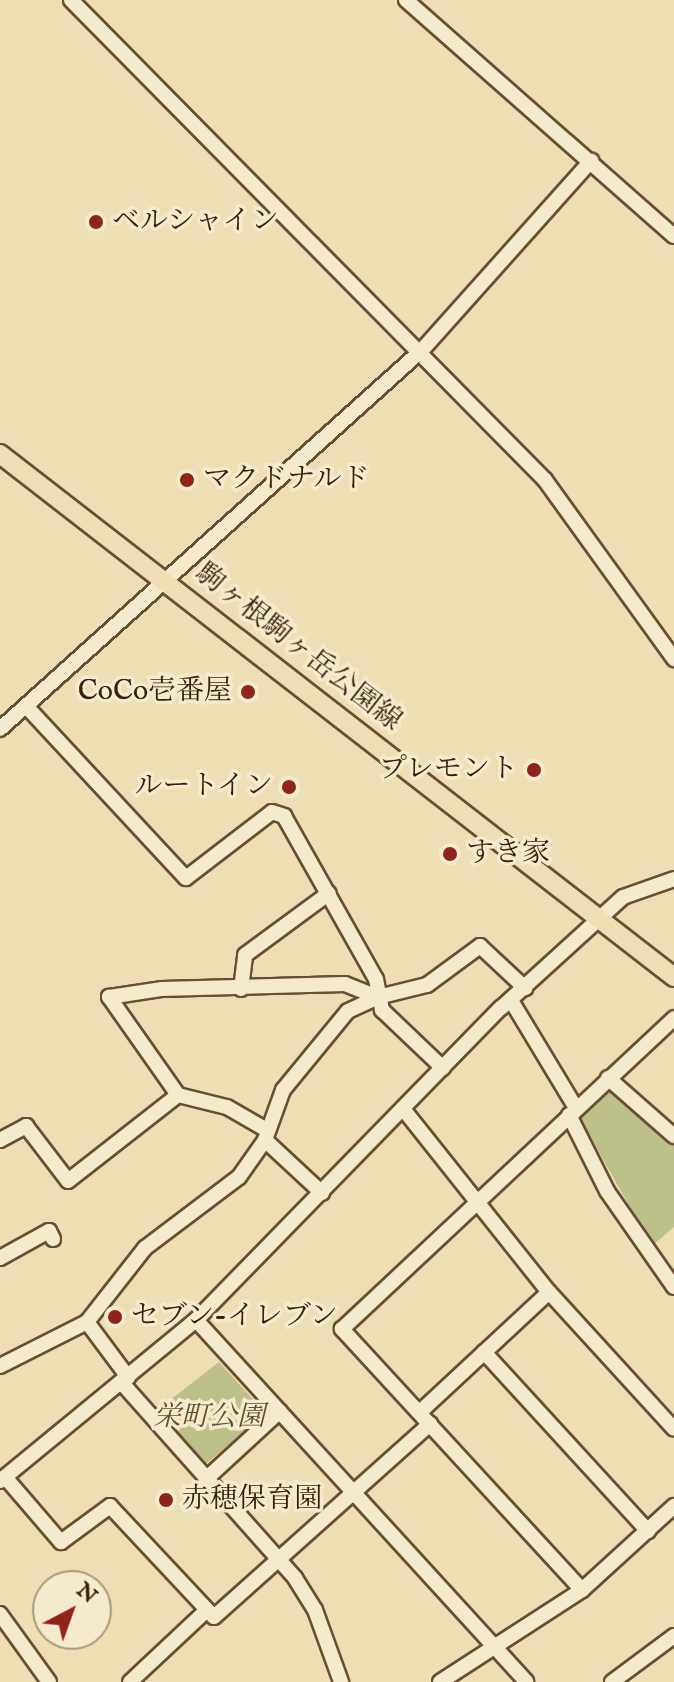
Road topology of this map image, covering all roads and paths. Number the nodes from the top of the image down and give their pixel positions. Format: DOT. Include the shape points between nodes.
graph roads {
  1 [pos="71,0"];
  2 [pos="406,0"];
  3 [pos="591,161"];
  4 [pos="674,236"];
  5 [pos="422,350"];
  6 [pos="0,454"];
  7 [pos="168,582"];
  8 [pos="674,659"];
  9 [pos="26,706"];
  10 [pos="1,725"];
  11 [pos="674,879"];
  12 [pos="329,893"];
  13 [pos="600,920"];
  14 [pos="674,977"];
  15 [pos="525,988"];
  16 [pos="241,989"];
  17 [pos="378,997"];
  18 [pos="512,1002"];
  19 [pos="674,1018"];
  20 [pos="443,1068"];
  21 [pos="608,1078"];
  22 [pos="178,1095"];
  23 [pos="404,1110"];
  24 [pos="573,1111"];
  25 [pos="265,1135"];
  26 [pos="674,1136"];
  27 [pos="0,1140"];
  28 [pos="322,1193"];
  29 [pos="477,1200"];
  30 [pos="53,1239"];
  31 [pos="0,1258"];
  32 [pos="674,1287"];
  33 [pos="549,1292"];
  34 [pos="196,1320"];
  35 [pos="87,1322"];
  36 [pos="484,1352"];
  37 [pos="0,1366"];
  38 [pos="125,1380"];
  39 [pos="280,1411"];
  40 [pos="420,1412"];
  41 [pos="430,1424"];
  42 [pos="674,1429"];
  43 [pos="2,1479"];
  44 [pos="206,1479"];
  45 [pos="354,1492"];
  46 [pos="674,1506"];
  47 [pos="648,1531"];
  48 [pos="278,1560"];
  49 [pos="582,1590"];
  50 [pos="206,1611"];
  51 [pos="0,1614"];
  52 [pos="674,1636"];
  53 [pos="494,1648"];
  54 [pos="49,1682"];
  55 [pos="130,1682"];
  56 [pos="341,1682"];
  57 [pos="440,1682"];
  58 [pos="526,1682"];
  59 [pos="612,1682"];
  1 -- 5 [label="street"];
  2 -- 3 [label="street"];
  3 -- 4 [label="street"];
  3 -- 5 [label="street"];
  5 -- 7 [label="street"];
  5 -- 8 [label="street" via="545,480"];
  6 -- 7 [label="main road, 駒ヶ根駒ヶ岳公園線"];
  7 -- 9 [label="street"];
  7 -- 13 [label="main road, 駒ヶ根駒ヶ岳公園線"];
  9 -- 10 [label="street"];
  9 -- 12 [label="street" via="186,878 279,812"];
  11 -- 13 [label="street" via="623,897"];
  12 -- 16 [label="street" via="245,955"];
  12 -- 17 [label="street"];
  13 -- 14 [label="main road, 駒ヶ根駒ヶ岳公園線"];
  13 -- 15 [label="street"];
  15 -- 17 [label="street" via="480,946 427,985"];
  15 -- 18 [label="street"];
  16 -- 17 [label="street" via="345,984"];
  16 -- 22 [label="street" via="109,997"];
  17 -- 20 [label="street" via="382,1010"];
  17 -- 25 [label="street" via="362,1000 326,1036 283,1090"];
  18 -- 20 [label="street"];
  18 -- 24 [label="street"];
  19 -- 21 [label="street"];
  20 -- 23 [label="street"];
  21 -- 24 [label="street"];
  21 -- 26 [label="street"];
  22 -- 25 [label="street" via="227,1107"];
  22 -- 27 [label="street" via="68,1181 26,1126"];
  23 -- 28 [label="street"];
  23 -- 29 [label="street"];
  24 -- 29 [label="street"];
  24 -- 32 [label="street" via="607,1191"];
  25 -- 28 [label="street"];
  25 -- 35 [label="street" via="239,1177 145,1248"];
  28 -- 34 [label="street"];
  29 -- 33 [label="street"];
  29 -- 40 [label="street" via="342,1329"];
  30 -- 31 [label="street" via="49,1231"];
  33 -- 36 [label="street"];
  33 -- 42 [label="street"];
  34 -- 38 [label="street"];
  34 -- 39 [label="street"];
  35 -- 37 [label="street"];
  35 -- 38 [label="street"];
  36 -- 40 [label="street"];
  36 -- 47 [label="street"];
  38 -- 43 [label="street"];
  38 -- 44 [label="street"];
  39 -- 44 [label="street"];
  39 -- 45 [label="street"];
  40 -- 41 [label="street"];
  41 -- 45 [label="street"];
  41 -- 49 [label="street"];
  43 -- 50 [label="street" via="61,1542 110,1506"];
  44 -- 48 [label="street"];
  45 -- 48 [label="street"];
  45 -- 53 [label="street"];
  46 -- 47 [label="street"];
  47 -- 49 [label="street"];
  48 -- 50 [label="street" via="214,1617"];
  48 -- 56 [label="street" via="315,1610"];
  49 -- 53 [label="street"];
  50 -- 55 [label="street"];
  51 -- 54 [label="street"];
  52 -- 59 [label="street"];
  53 -- 57 [label="street"];
  53 -- 58 [label="street"];
}
